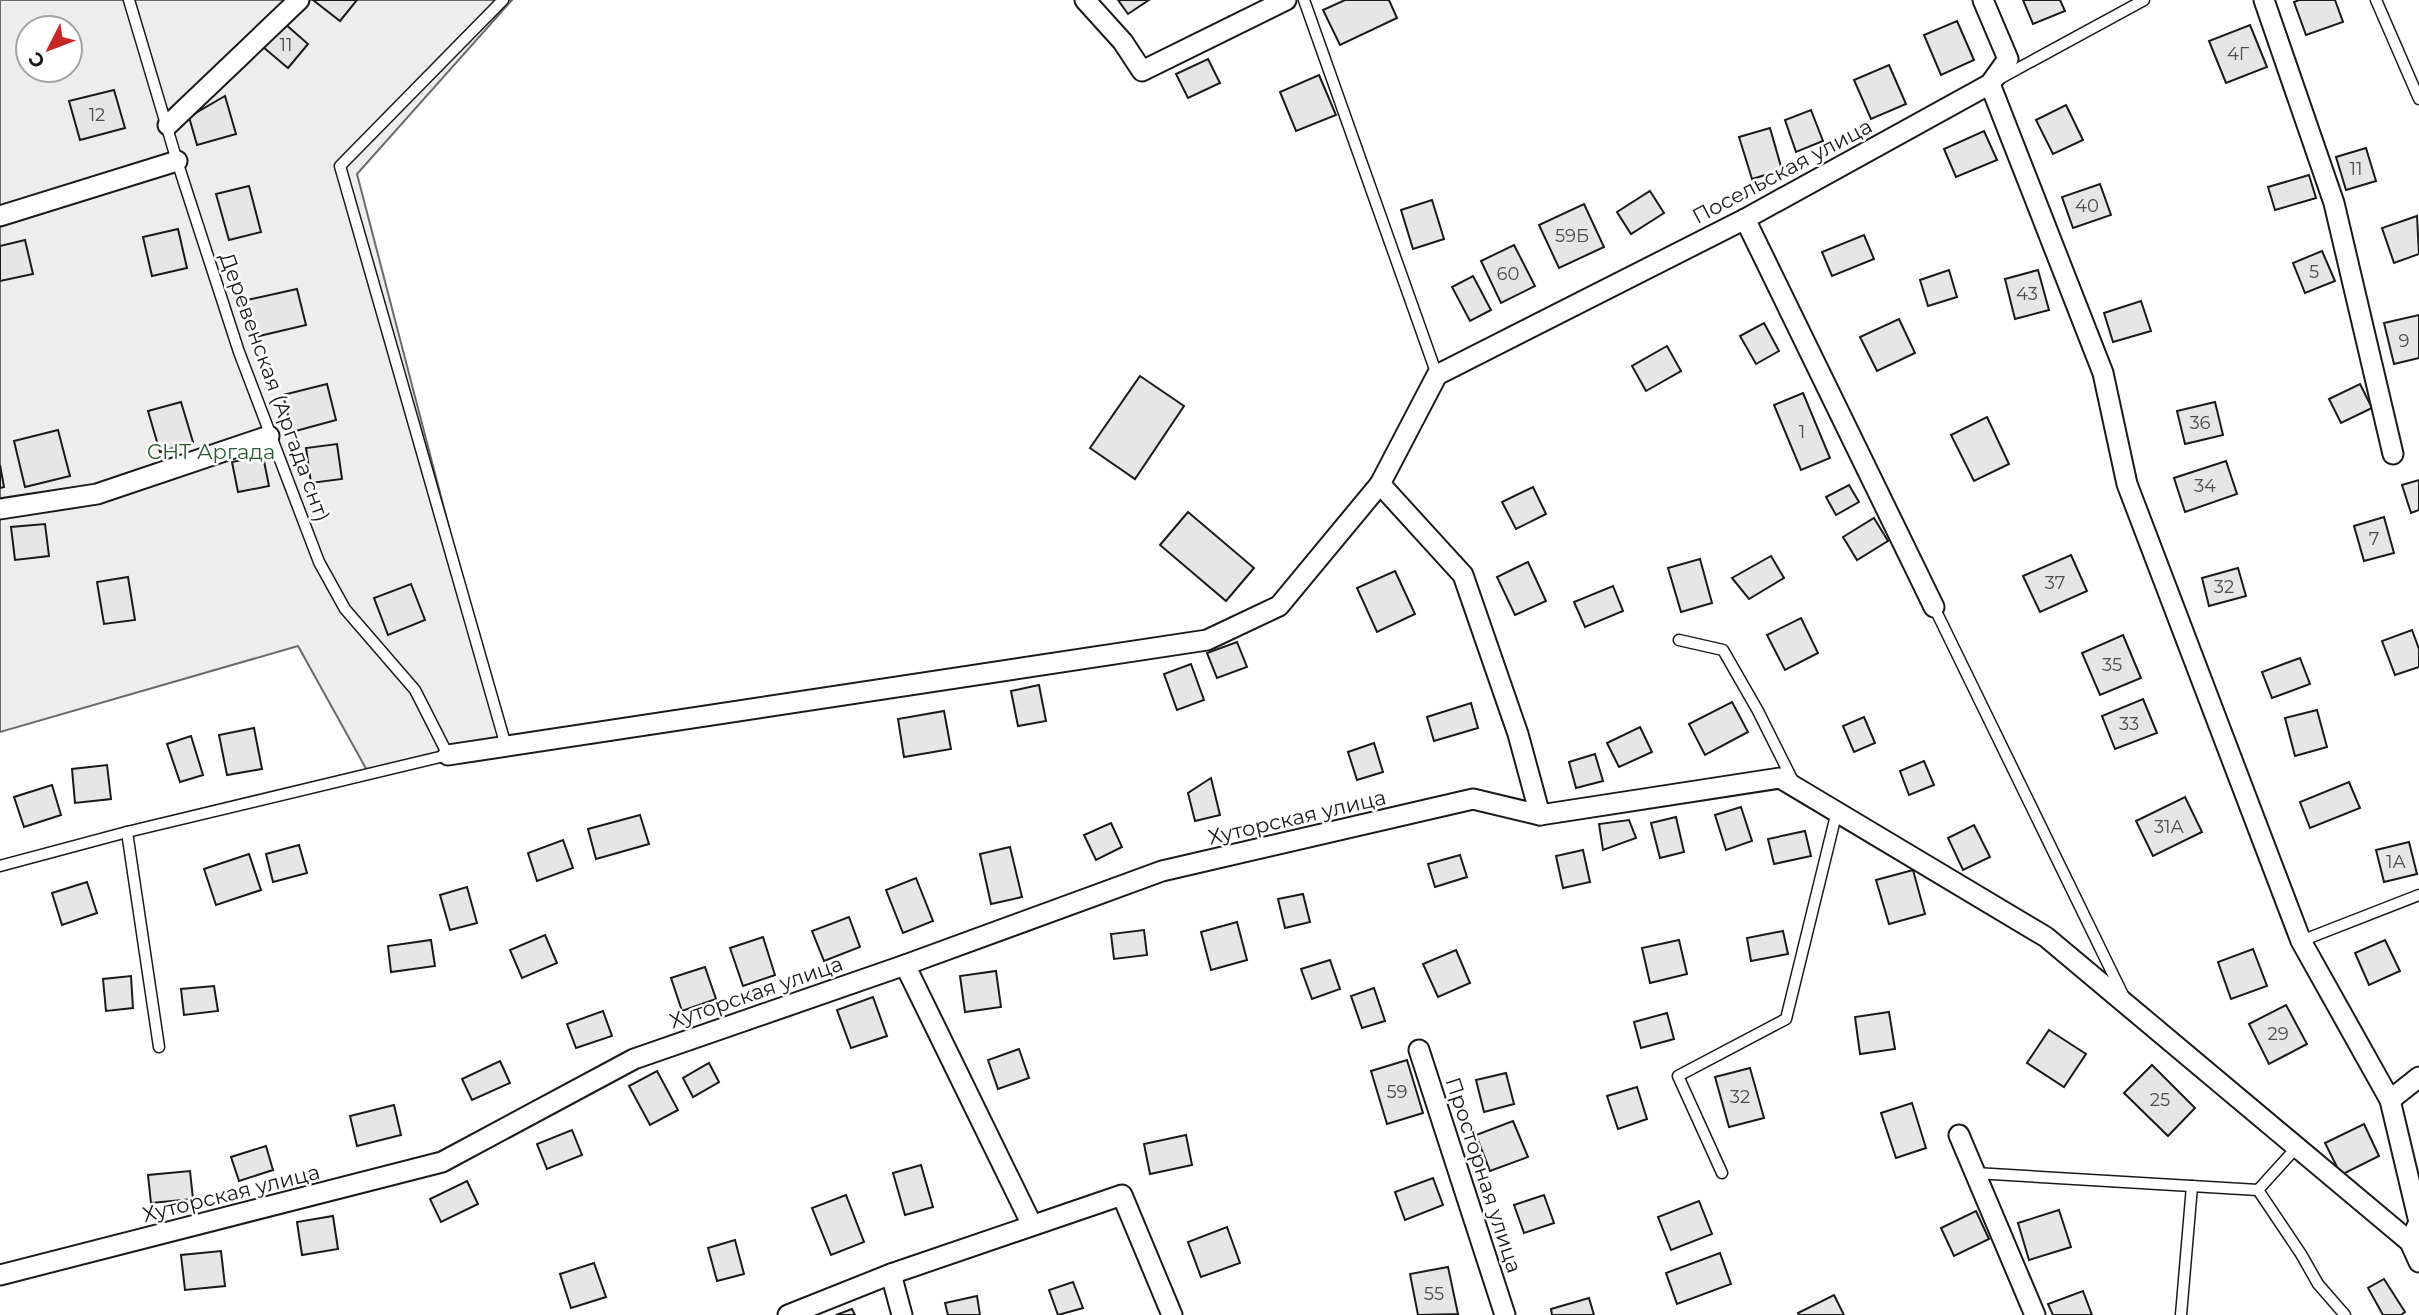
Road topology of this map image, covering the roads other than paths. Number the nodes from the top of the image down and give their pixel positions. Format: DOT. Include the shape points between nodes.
graph roads {
  1 [pos="129,0"];
  2 [pos="299,0"];
  3 [pos="503,0"];
  4 [pos="1085,0"];
  5 [pos="1286,0"];
  6 [pos="1304,0"];
  7 [pos="1983,0"];
  8 [pos="2144,0"];
  9 [pos="2264,0"];
  10 [pos="2376,0"];
  11 [pos="1990,85"];
  12 [pos="2419,99"];
  13 [pos="168,125"];
  14 [pos="177,161"];
  15 [pos="0,216"];
  16 [pos="1745,219"];
  17 [pos="1437,375"];
  18 [pos="269,436"];
  19 [pos="2393,454"];
  20 [pos="1380,484"];
  21 [pos="0,509"];
  22 [pos="1934,607"];
  23 [pos="1679,640"];
  24 [pos="506,746"];
  25 [pos="448,755"];
  26 [pos="1796,788"];
  27 [pos="1837,811"];
  28 [pos="1539,816"];
  29 [pos="127,832"];
  30 [pos="0,866"];
  31 [pos="2419,895"];
  32 [pos="2301,941"];
  33 [pos="905,965"];
  34 [pos="2127,1004"];
  35 [pos="159,1047"];
  36 [pos="1419,1050"];
  37 [pos="2419,1077"];
  38 [pos="2390,1100"];
  39 [pos="1959,1135"];
  40 [pos="2296,1148"];
  41 [pos="1722,1173"];
  42 [pos="1975,1173"];
  43 [pos="2192,1186"];
  44 [pos="2258,1189"];
  45 [pos="1032,1225"];
  46 [pos="2410,1242"];
  47 [pos="2419,1262"];
  48 [pos="891,1274"];
  49 [pos="0,1275"];
  50 [pos="788,1315"];
  51 [pos="902,1315"];
  52 [pos="1172,1315"];
  53 [pos="1505,1315"];
  54 [pos="2035,1315"];
  55 [pos="2181,1315"];
  56 [pos="2345,1315"];
  1 -- 13 [label="lane, Деревенская (Аргада снт)"];
  2 -- 13 [label="street"];
  3 -- 24 [label="lane" via="340,166"];
  4 -- 5 [label="street" via="1142,71"];
  6 -- 17 [label="lane"];
  7 -- 11 [label="street" via="2008,59"];
  8 -- 11 [label="lane, Посельская улица"];
  9 -- 19 [label="street" via="2334,203"];
  10 -- 12 [label="lane"];
  11 -- 16 [label="street, Посельская улица"];
  11 -- 32 [label="street" via="2103,373 2127,484"];
  13 -- 14 [label="lane, Деревенская (Аргада снт)"];
  14 -- 15 [label="street"];
  14 -- 18 [label="lane, Деревенская (Аргада снт)"];
  16 -- 17 [label="street, Посельская улица"];
  16 -- 22 [label="street"];
  17 -- 20 [label="street"];
  18 -- 21 [label="street" via="97,494"];
  18 -- 25 [label="lane, Деревенская (Аргада снт)" via="319,562 345,609 415,690"];
  20 -- 24 [label="street" via="1279,606 1207,640"];
  20 -- 28 [label="street" via="1463,575 1518,734"];
  22 -- 34 [label="lane"];
  23 -- 26 [label="lane" via="1723,650"];
  24 -- 25 [label="street"];
  25 -- 29 [label="lane"];
  26 -- 27 [label="street"];
  26 -- 28 [label="street" via="1780,778"];
  27 -- 34 [label="street" via="2046,937"];
  27 -- 41 [label="lane" via="1786,1019 1678,1076"];
  28 -- 33 [label="street, Хуторская улица" via="1473,799 1162,871"];
  29 -- 30 [label="lane"];
  29 -- 35 [label="lane"];
  31 -- 32 [label="lane"];
  32 -- 38 [label="street"];
  33 -- 45 [label="street"];
  33 -- 49 [label="street, Хуторская улица" via="634,1059 442,1162"];
  34 -- 40 [label="street"];
  36 -- 53 [label="street, Просторная улица"];
  37 -- 38 [label="street"];
  38 -- 46 [label="street" via="2419,1222"];
  39 -- 42 [label="street"];
  40 -- 44 [label="lane"];
  40 -- 46 [label="street"];
  42 -- 43 [label="lane"];
  42 -- 54 [label="street"];
  43 -- 44 [label="lane"];
  43 -- 55 [label="lane"];
  44 -- 56 [label="lane" via="2318,1284"];
  45 -- 48 [label="street"];
  45 -- 52 [label="street" via="1122,1195"];
  46 -- 47 [label="street"];
  48 -- 50 [label="street"];
  48 -- 51 [label="street"];
}
